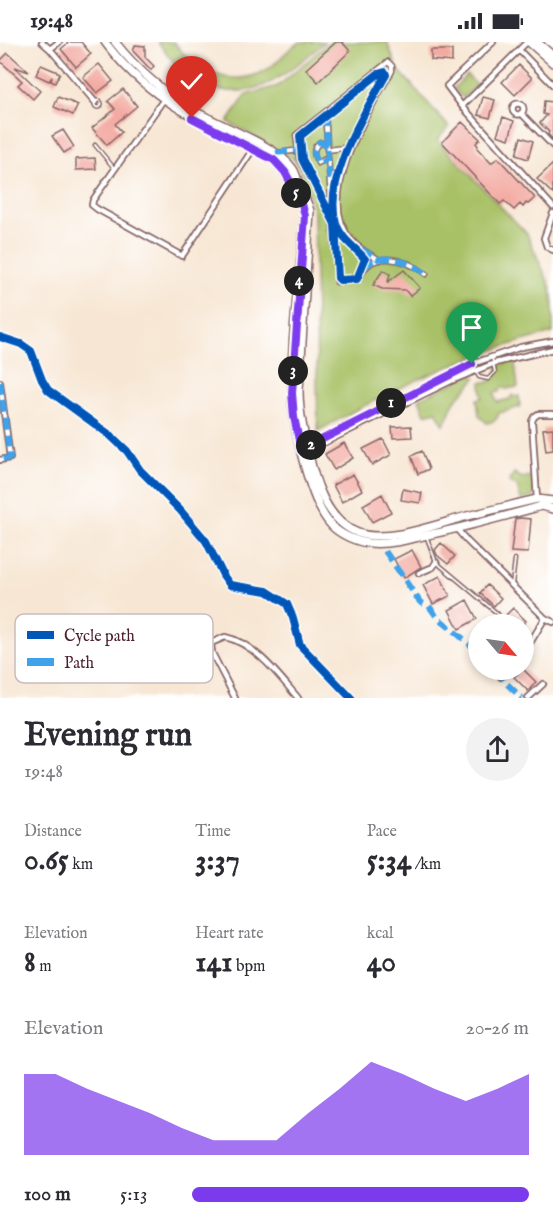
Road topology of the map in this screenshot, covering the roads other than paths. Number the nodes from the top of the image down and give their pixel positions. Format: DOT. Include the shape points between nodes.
graph roads {
  1 [pos="42,42"];
  2 [pos="59,42"];
  3 [pos="105,42"];
  4 [pos="115,42"];
  5 [pos="493,42"];
  6 [pos="528,42"];
  7 [pos="537,42"];
  8 [pos="50,49"];
  9 [pos="519,50"];
  10 [pos="553,56"];
  11 [pos="553,63"];
  12 [pos="553,85"];
  13 [pos="164,99"];
  14 [pos="95,102"];
  15 [pos="462,106"];
  16 [pos="325,112"];
  17 [pos="521,113"];
  18 [pos="95,145"];
  19 [pos="553,146"];
  20 [pos="352,147"];
  21 [pos="253,149"];
  22 [pos="327,149"];
  23 [pos="300,151"];
  24 [pos="276,153"];
  25 [pos="328,158"];
  26 [pos="114,168"];
  27 [pos="553,207"];
  28 [pos="553,213"];
  29 [pos="332,219"];
  30 [pos="553,250"];
  31 [pos="380,260"];
  32 [pos="426,274"];
  33 [pos="0,337"];
  34 [pos="553,341"];
  35 [pos="553,349"];
  36 [pos="492,357"];
  37 [pos="495,363"];
  38 [pos="472,364"];
  39 [pos="475,371"];
  40 [pos="0,382"];
  41 [pos="553,414"];
  42 [pos="304,450"];
  43 [pos="0,460"];
  44 [pos="537,499"];
  45 [pos="553,501"];
  46 [pos="553,509"];
  47 [pos="451,521"];
  48 [pos="457,528"];
  49 [pos="426,535"];
  50 [pos="515,559"];
  51 [pos="436,562"];
  52 [pos="419,573"];
  53 [pos="512,585"];
  54 [pos="498,614"];
  55 [pos="545,618"];
  56 [pos="553,622"];
  57 [pos="534,636"];
  58 [pos="213,642"];
  59 [pos="213,655"];
  60 [pos="543,684"];
  61 [pos="236,698"];
  62 [pos="298,698"];
  63 [pos="351,698"];
  64 [pos="528,698"];
  1 -- 8 [label="street"];
  2 -- 8 [label="street"];
  3 -- 13 [label="main road" via="141,82"];
  4 -- 24 [label="main road" via="161,89 194,111"];
  5 -- 15 [label="street" via="447,86"];
  6 -- 9 [label="street"];
  6 -- 11 [label="main road"];
  7 -- 10 [label="main road"];
  8 -- 14 [label="street"];
  9 -- 12 [label="street"];
  9 -- 15 [label="street"];
  13 -- 21 [label="main road"];
  13 -- 26 [label="street"];
  15 -- 27 [label="street"];
  16 -- 20 [label="street" via="390,63 392,71"];
  16 -- 22 [label="street"];
  16 -- 23 [label="street" via="296,135"];
  17 -- 19 [label="street"];
  18 -- 26 [label="lane"];
  20 -- 22 [label="street"];
  20 -- 31 [label="street" via="340,186 340,220 362,250"];
  21 -- 26 [label="street" via="182,256 92,205"];
  21 -- 42 [label="main road" via="282,166 304,211 292,393"];
  22 -- 25 [label="street"];
  22 -- 25 [label="street" via="320,142 314,153 318,163"];
  23 -- 24 [label="street"];
  23 -- 29 [label="street" via="299,159"];
  24 -- 42 [label="main road" via="293,169 310,211 299,391"];
  25 -- 29 [label="street"];
  28 -- 30 [label="street" via="544,238"];
  29 -- 31 [label="street" via="337,282 359,280 367,264"];
  31 -- 32 [label="street" via="402,261"];
  33 -- 63 [label="street" via="31,351 48,390 127,451 206,541 230,585 267,591 287,604 300,645"];
  34 -- 36 [label="street"];
  35 -- 37 [label="street"];
  36 -- 37 [label="lane"];
  36 -- 38 [label="street"];
  37 -- 39 [label="street"];
  37 -- 39 [label="lane" via="495,372 488,380"];
  38 -- 39 [label="lane"];
  38 -- 42 [label="street"];
  39 -- 42 [label="street"];
  40 -- 43 [label="street" via="10,458"];
  41 -- 44 [label="street" via="538,414 532,421"];
  42 -- 47 [label="main road" via="324,500 337,519 358,532 386,535"];
  42 -- 49 [label="main road" via="321,509 332,526 367,543 385,544"];
  44 -- 45 [label="main road"];
  44 -- 47 [label="main road"];
  46 -- 48 [label="main road" via="542,506"];
  47 -- 48 [label="street"];
  48 -- 49 [label="main road"];
  48 -- 53 [label="street"];
  49 -- 51 [label="lane"];
  50 -- 53 [label="lane"];
  51 -- 52 [label="street"];
  51 -- 54 [label="lane"];
  53 -- 55 [label="street"];
  55 -- 56 [label="street"];
  55 -- 57 [label="street"];
  58 -- 62 [label="street" via="225,637 241,642"];
  59 -- 61 [label="street"];
  60 -- 64 [label="street"];
}
